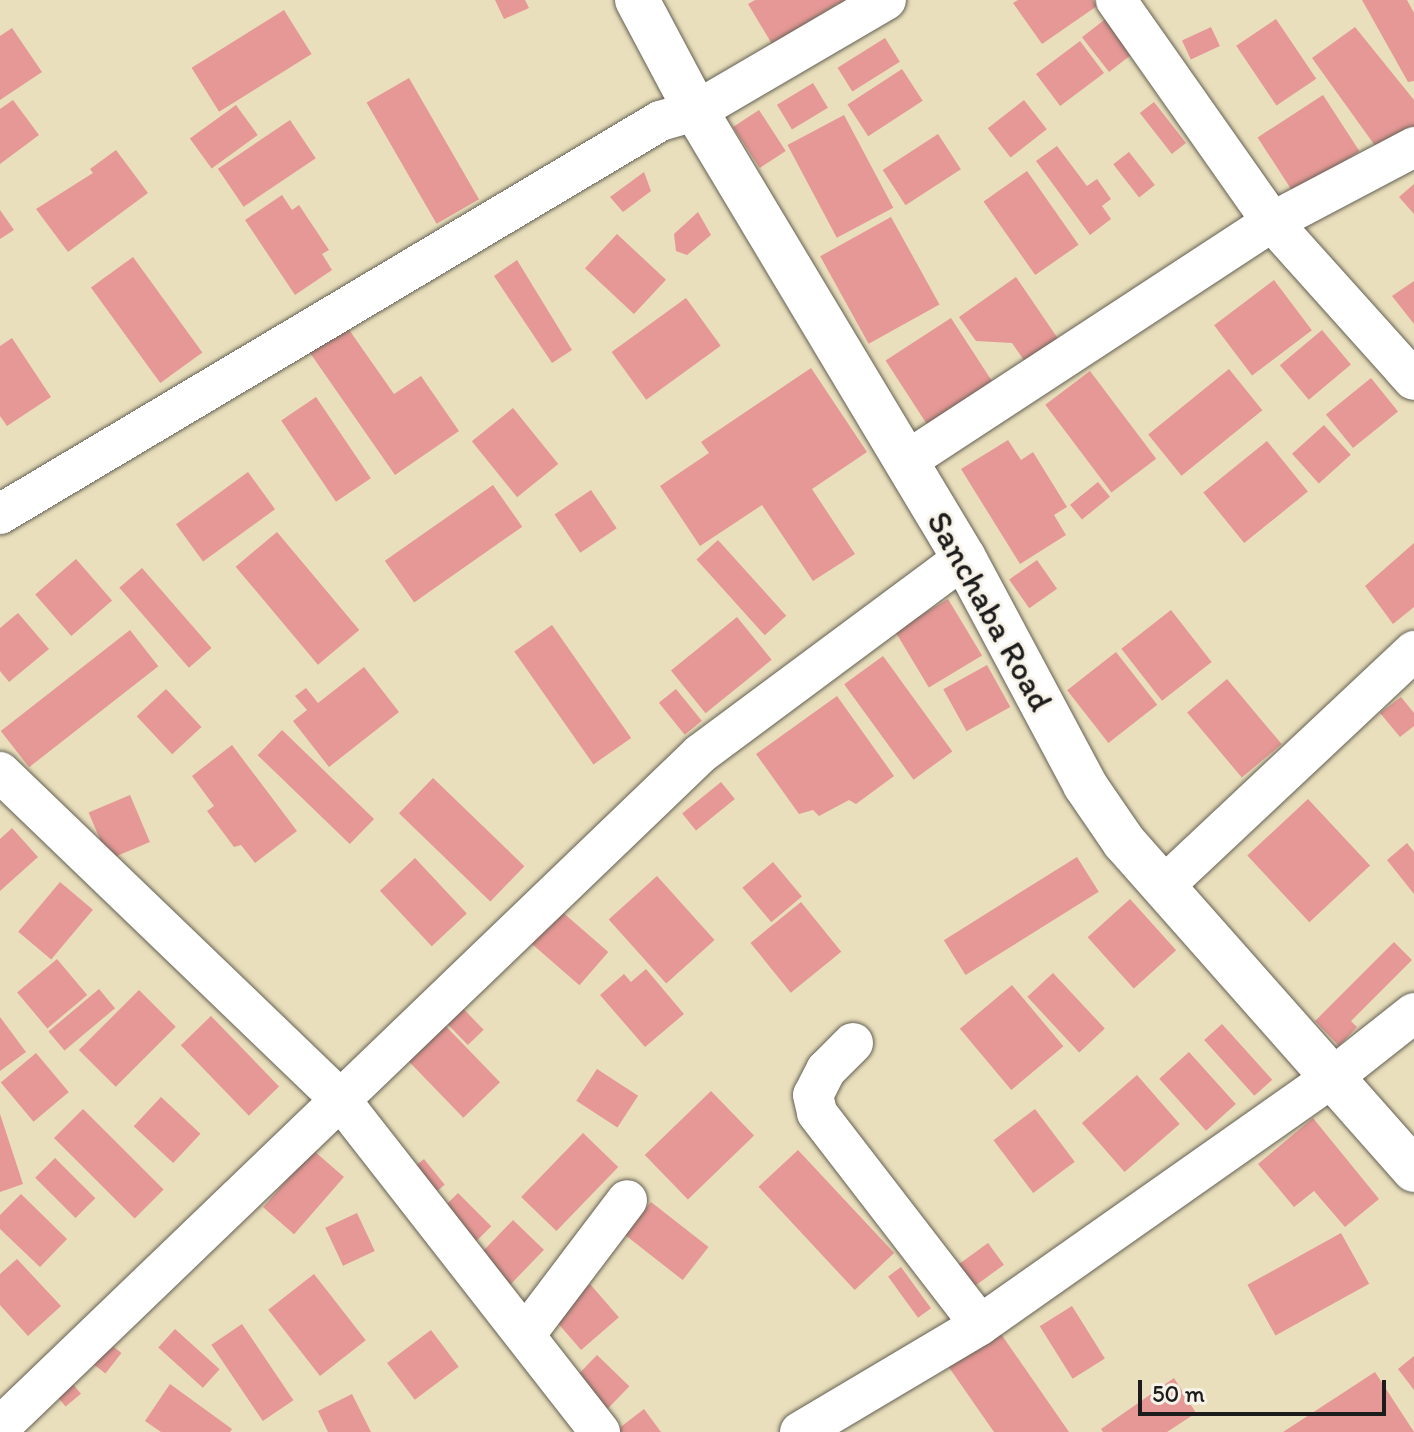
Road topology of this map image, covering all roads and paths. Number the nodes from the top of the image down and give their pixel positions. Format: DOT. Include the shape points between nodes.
graph roads {
  1 [pos="637,0"];
  2 [pos="886,0"];
  3 [pos="1116,0"];
  4 [pos="696,111"];
  5 [pos="1414,147"];
  6 [pos="1272,222"];
  7 [pos="1414,380"];
  8 [pos="905,462"];
  9 [pos="0,514"];
  10 [pos="964,558"];
  11 [pos="1414,651"];
  12 [pos="0,772"];
  13 [pos="1165,885"];
  14 [pos="1414,1013"];
  15 [pos="853,1043"];
  16 [pos="1333,1077"];
  17 [pos="339,1098"];
  18 [pos="1414,1170"];
  19 [pos="627,1200"];
  20 [pos="980,1325"];
  21 [pos="525,1335"];
  22 [pos="0,1427"];
  23 [pos="600,1432"];
  24 [pos="800,1432"];
  1 -- 4 [label="street, Sanchaba Road"];
  2 -- 4 [label="street"];
  3 -- 6 [label="street"];
  4 -- 8 [label="street, Sanchaba Road"];
  4 -- 9 [label="street" via="660,121"];
  5 -- 6 [label="street"];
  6 -- 7 [label="street"];
  6 -- 8 [label="street"];
  8 -- 10 [label="street, Sanchaba Road"];
  10 -- 13 [label="street, Sanchaba Road" via="1085,785 1124,842"];
  10 -- 17 [label="street" via="700,754"];
  11 -- 13 [label="street"];
  12 -- 17 [label="street"];
  13 -- 16 [label="street, Sanchaba Road"];
  14 -- 16 [label="street"];
  15 -- 20 [label="street" via="826,1070 813,1095 817,1113"];
  16 -- 18 [label="street, Sanchaba Road"];
  16 -- 20 [label="street"];
  17 -- 21 [label="street"];
  17 -- 22 [label="street"];
  19 -- 21 [label="street"];
  20 -- 24 [label="street"];
  21 -- 23 [label="street"];
}
